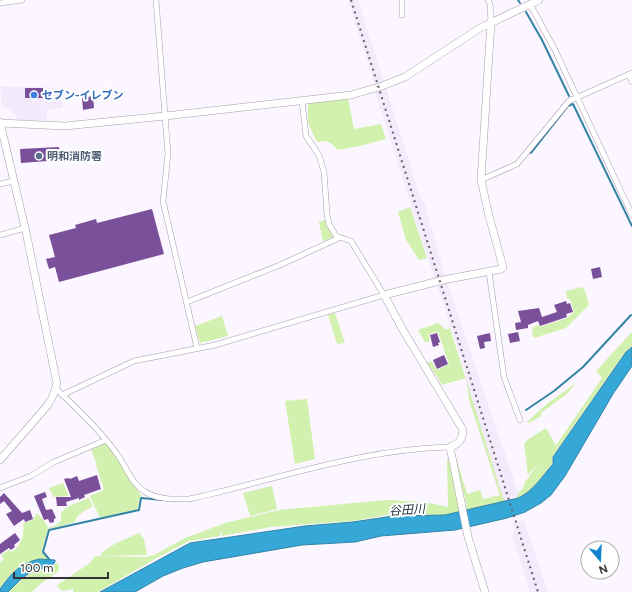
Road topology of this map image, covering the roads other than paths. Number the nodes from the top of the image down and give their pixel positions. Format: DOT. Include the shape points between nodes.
graph roads {
  1 [pos="22,0"];
  2 [pos="156,0"];
  3 [pos="402,0"];
  4 [pos="488,0"];
  5 [pos="539,0"];
  6 [pos="0,3"];
  7 [pos="530,4"];
  8 [pos="402,15"];
  9 [pos="491,22"];
  10 [pos="630,73"];
  11 [pos="632,82"];
  12 [pos="576,97"];
  13 [pos="302,100"];
  14 [pos="165,116"];
  15 [pos="0,122"];
  16 [pos="481,180"];
  17 [pos="14,181"];
  18 [pos="0,184"];
  19 [pos="632,215"];
  20 [pos="25,228"];
  21 [pos="0,235"];
  22 [pos="339,238"];
  23 [pos="489,272"];
  24 [pos="384,296"];
  25 [pos="187,302"];
  26 [pos="197,348"];
  27 [pos="56,389"];
  28 [pos="62,395"];
  29 [pos="520,420"];
  30 [pos="106,440"];
  31 [pos="450,447"];
  32 [pos="0,460"];
  33 [pos="0,488"];
  34 [pos="485,592"];
  1 -- 6 [label="street"];
  2 -- 14 [label="street"];
  3 -- 8 [label="street"];
  4 -- 9 [label="street"];
  5 -- 7 [label="street"];
  7 -- 9 [label="street"];
  7 -- 12 [label="street" via="555,50"];
  9 -- 13 [label="street" via="414,72 397,80 351,95"];
  9 -- 16 [label="street"];
  10 -- 11 [label="street"];
  10 -- 12 [label="street"];
  12 -- 16 [label="street" via="566,103 517,164"];
  12 -- 19 [label="street"];
  13 -- 14 [label="street"];
  13 -- 22 [label="street" via="306,136 319,155 324,172 327,214"];
  14 -- 15 [label="street" via="64,126"];
  14 -- 25 [label="street" via="168,154 163,201"];
  15 -- 17 [label="street"];
  16 -- 23 [label="street" via="503,266"];
  17 -- 18 [label="street"];
  17 -- 20 [label="street"];
  20 -- 21 [label="street"];
  20 -- 27 [label="street" via="57,377"];
  22 -- 24 [label="street" via="346,238 351,242"];
  22 -- 25 [label="street"];
  23 -- 24 [label="street" via="443,280"];
  23 -- 29 [label="street" via="504,377"];
  24 -- 26 [label="street"];
  24 -- 31 [label="street" via="463,430 458,444"];
  25 -- 26 [label="street"];
  26 -- 28 [label="street" via="134,361"];
  27 -- 28 [label="street"];
  27 -- 32 [label="street" via="47,406"];
  28 -- 30 [label="street"];
  30 -- 31 [label="street" via="135,484 143,491 151,496 176,499 198,497 359,457 403,450"];
  30 -- 33 [label="street"];
  31 -- 34 [label="street" via="467,535"];
}
